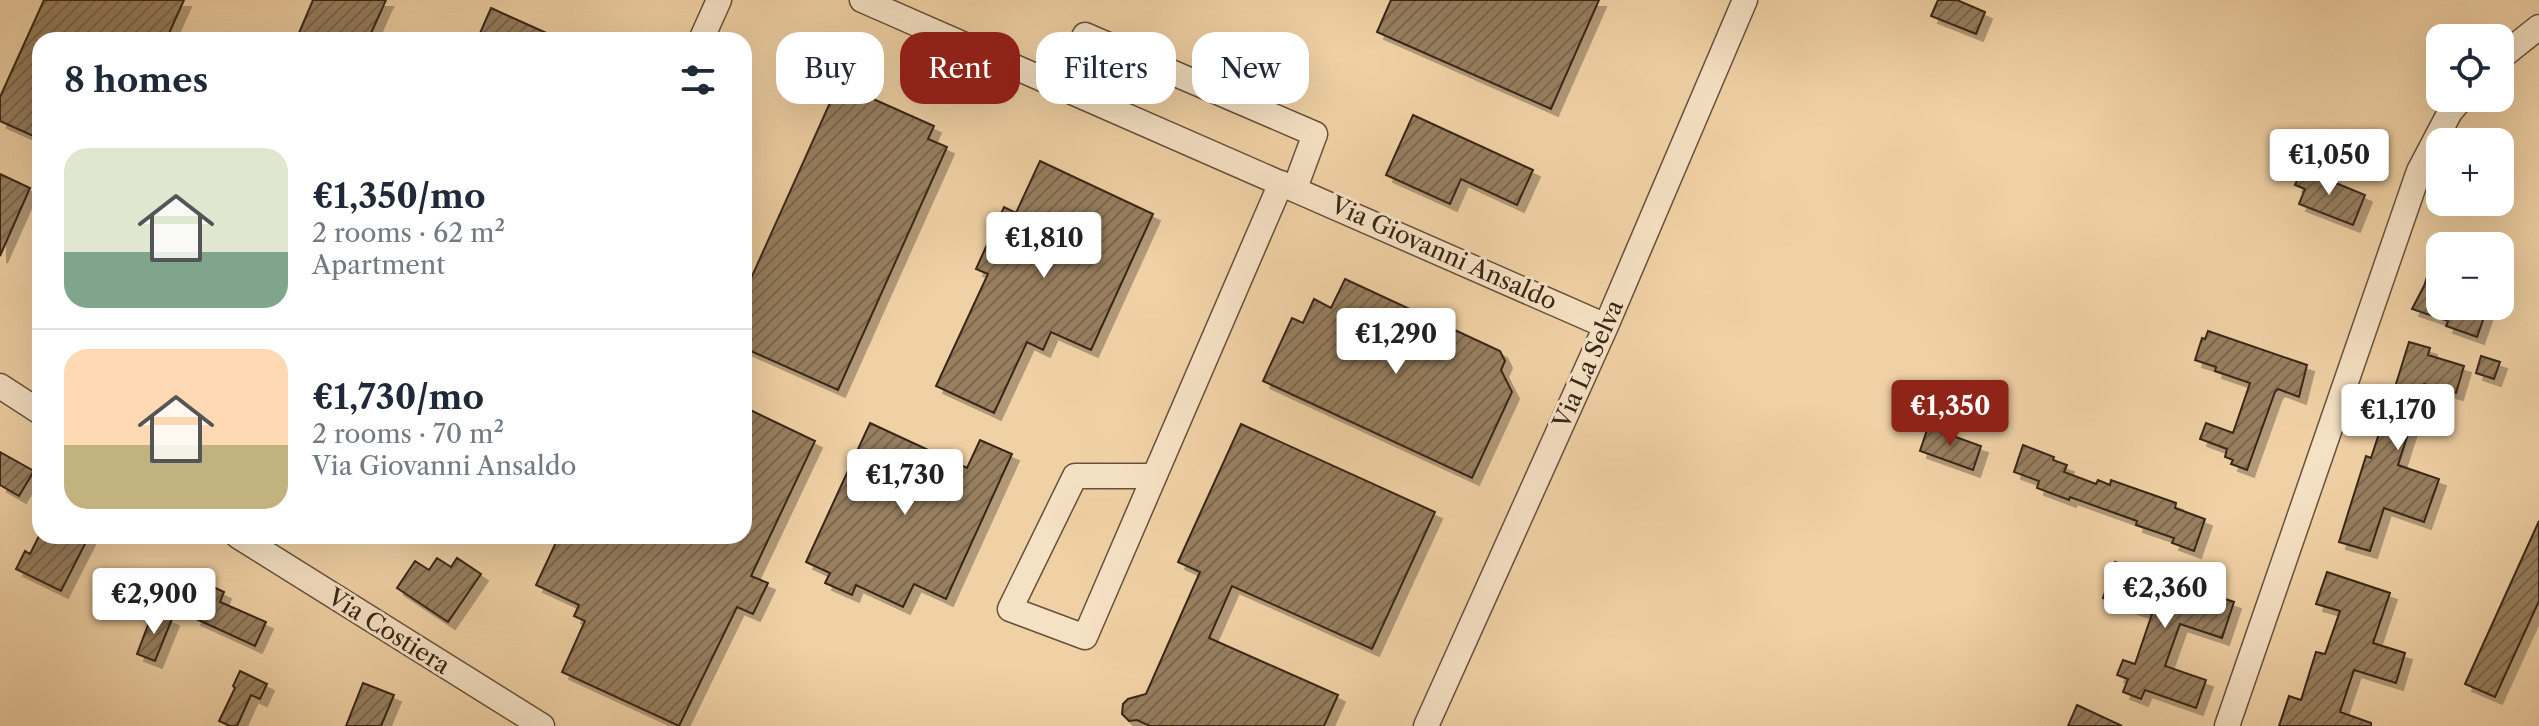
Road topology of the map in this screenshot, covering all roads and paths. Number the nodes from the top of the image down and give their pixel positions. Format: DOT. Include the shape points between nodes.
graph roads {
  1 [pos="719,0"];
  2 [pos="862,0"];
  3 [pos="1745,0"];
  4 [pos="2538,27"];
  5 [pos="705,32"];
  6 [pos="2514,47"];
  7 [pos="1036,74"];
  8 [pos="1176,74"];
  9 [pos="1105,104"];
  10 [pos="2450,112"];
  11 [pos="1288,185"];
  12 [pos="1606,326"];
  13 [pos="0,386"];
  14 [pos="32,407"];
  15 [pos="1154,476"];
  16 [pos="251,544"];
  17 [pos="542,726"];
  18 [pos="1426,726"];
  19 [pos="2227,726"];
  1 -- 5 [label="street"];
  2 -- 7 [label="street, Via Giovanni Ansaldo"];
  3 -- 12 [label="street, Via La Selva"];
  4 -- 6 [label="street"];
  8 -- 11 [label="street" via="1315,134"];
  9 -- 11 [label="street, Via Giovanni Ansaldo"];
  10 -- 19 [label="street" via="2419,171"];
  11 -- 12 [label="street, Via Giovanni Ansaldo"];
  11 -- 15 [label="street"];
  12 -- 18 [label="street, Via La Selva"];
  13 -- 14 [label="street"];
  15 -- 15 [label="street" via="1085,637 1010,609 1075,476"];
  16 -- 17 [label="street, Via Costiera"];
}
